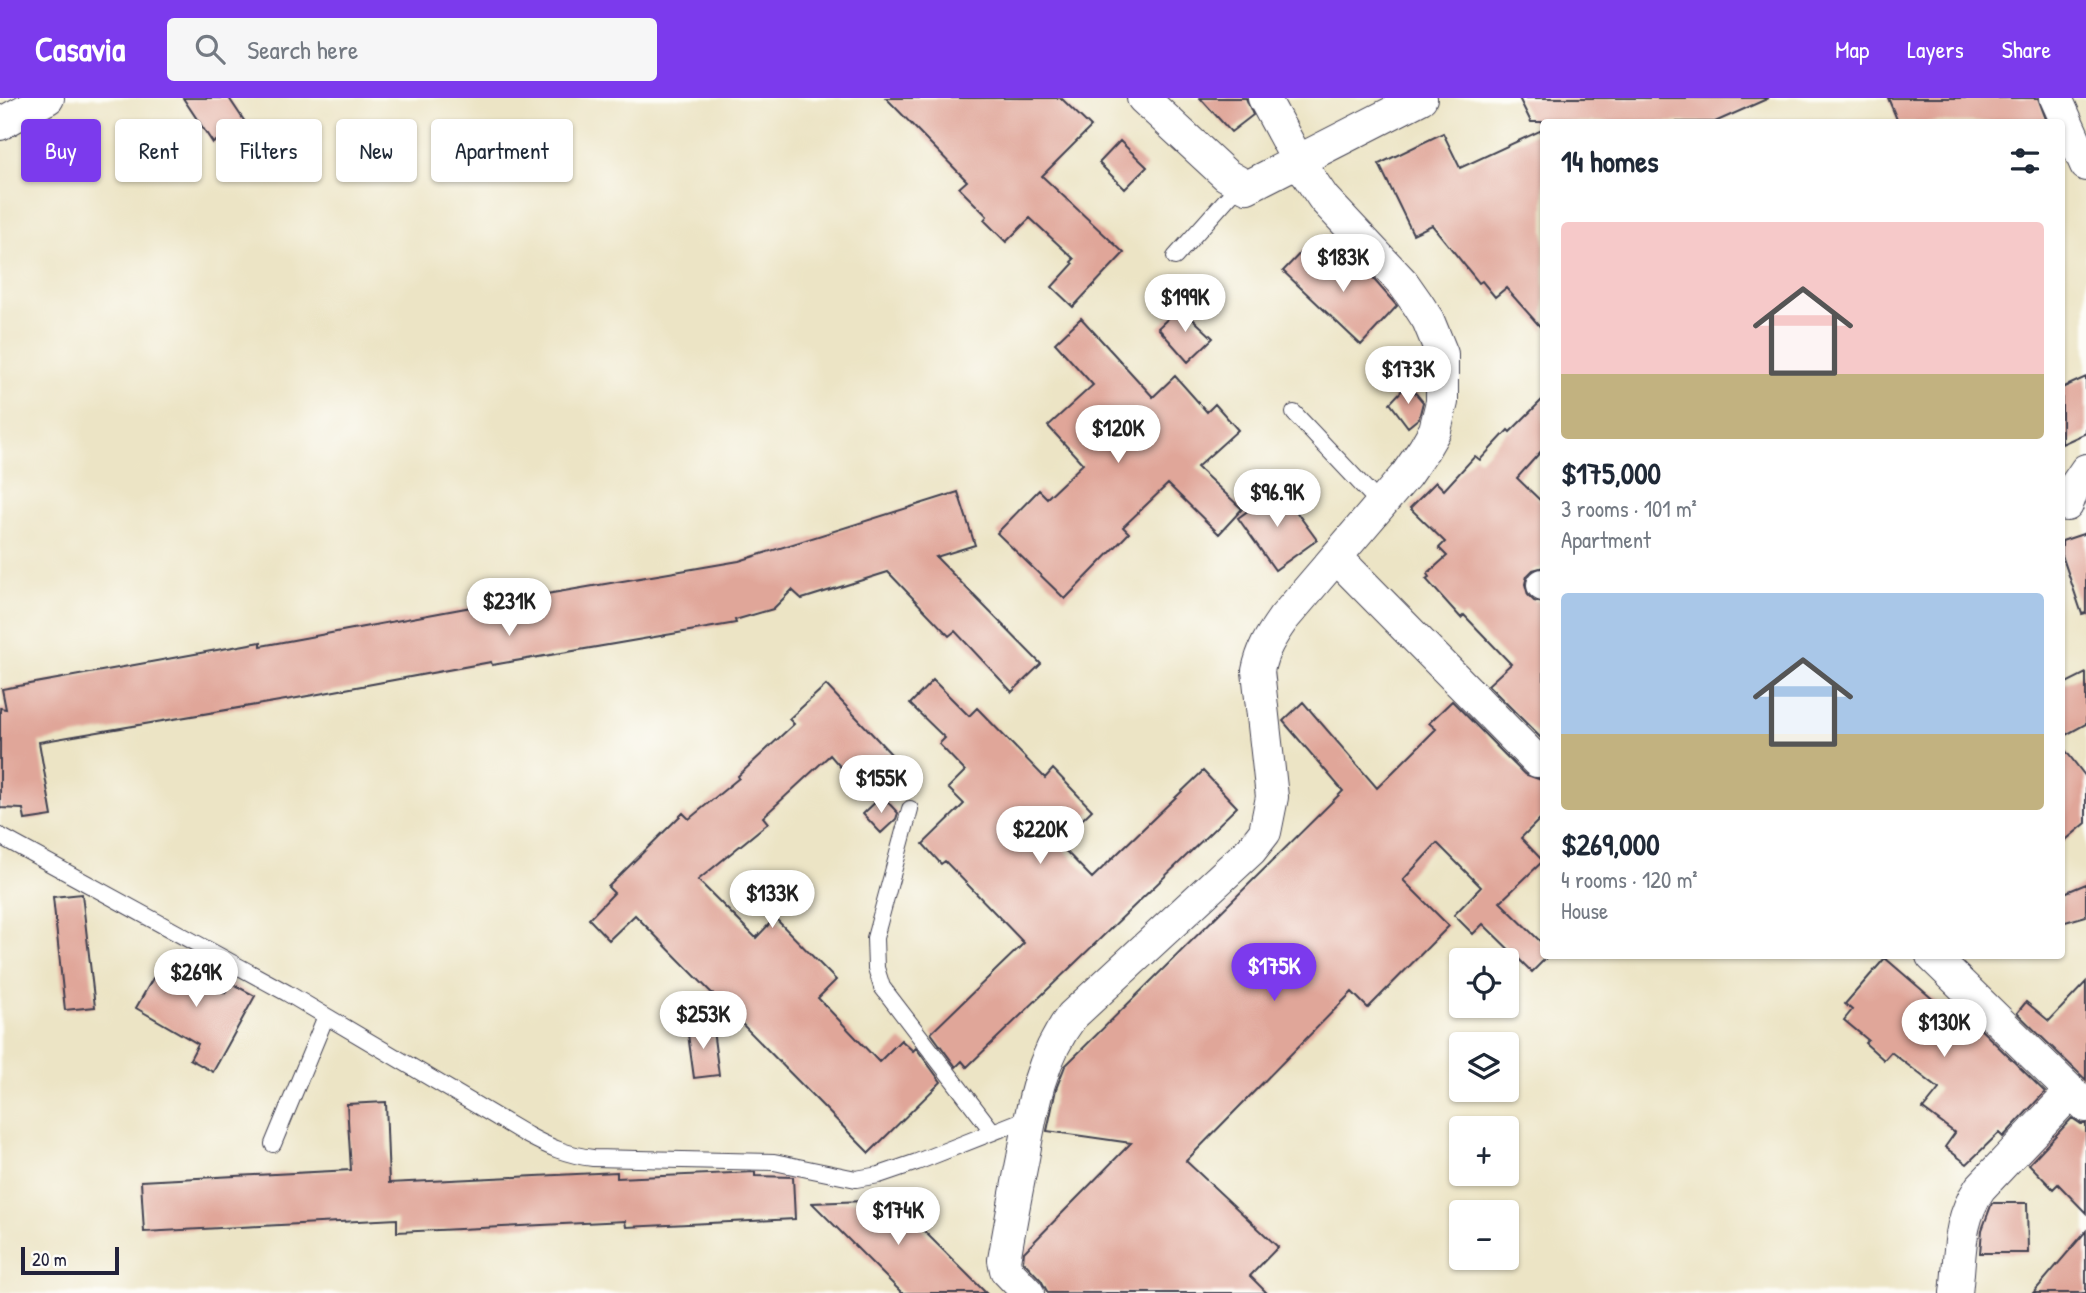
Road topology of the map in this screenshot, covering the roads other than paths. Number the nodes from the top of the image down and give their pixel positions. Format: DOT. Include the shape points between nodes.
graph roads {
  1 [pos="48,98"];
  2 [pos="1143,98"];
  3 [pos="1264,98"];
  4 [pos="1421,98"];
  5 [pos="0,124"];
  6 [pos="1298,161"];
  7 [pos="1244,185"];
  8 [pos="1175,257"];
  9 [pos="1294,413"];
  10 [pos="2086,470"];
  11 [pos="1381,505"];
  12 [pos="2067,505"];
  13 [pos="1336,556"];
  14 [pos="1537,761"];
  15 [pos="910,809"];
  16 [pos="0,836"];
  17 [pos="1935,959"];
  18 [pos="326,1016"];
  19 [pos="2078,1099"];
  20 [pos="1031,1117"];
  21 [pos="993,1132"];
  22 [pos="273,1144"];
  23 [pos="1028,1293"];
  24 [pos="1956,1293"];
  1 -- 5 [label="street"];
  2 -- 7 [label="street" via="1226,175"];
  3 -- 6 [label="street"];
  4 -- 6 [label="street"];
  6 -- 7 [label="street"];
  6 -- 11 [label="street" via="1339,218 1403,283 1428,320 1442,354 1442,402 1435,430"];
  7 -- 8 [label="lane"];
  9 -- 11 [label="lane"];
  10 -- 12 [label="street"];
  11 -- 13 [label="street"];
  13 -- 14 [label="street"];
  13 -- 20 [label="street" via="1283,619 1261,655 1258,671 1272,797 1265,832 1072,1016 1059,1032 1040,1073"];
  15 -- 21 [label="lane" via="875,938 876,968 882,987"];
  16 -- 18 [label="lane"];
  17 -- 19 [label="street"];
  18 -- 21 [label="lane" via="569,1155 774,1162 856,1179 917,1163"];
  18 -- 22 [label="lane"];
  19 -- 24 [label="street" via="1980,1188 1969,1205 1962,1227"];
  20 -- 21 [label="lane"];
  20 -- 23 [label="street" via="1004,1260 1006,1270"];
}
